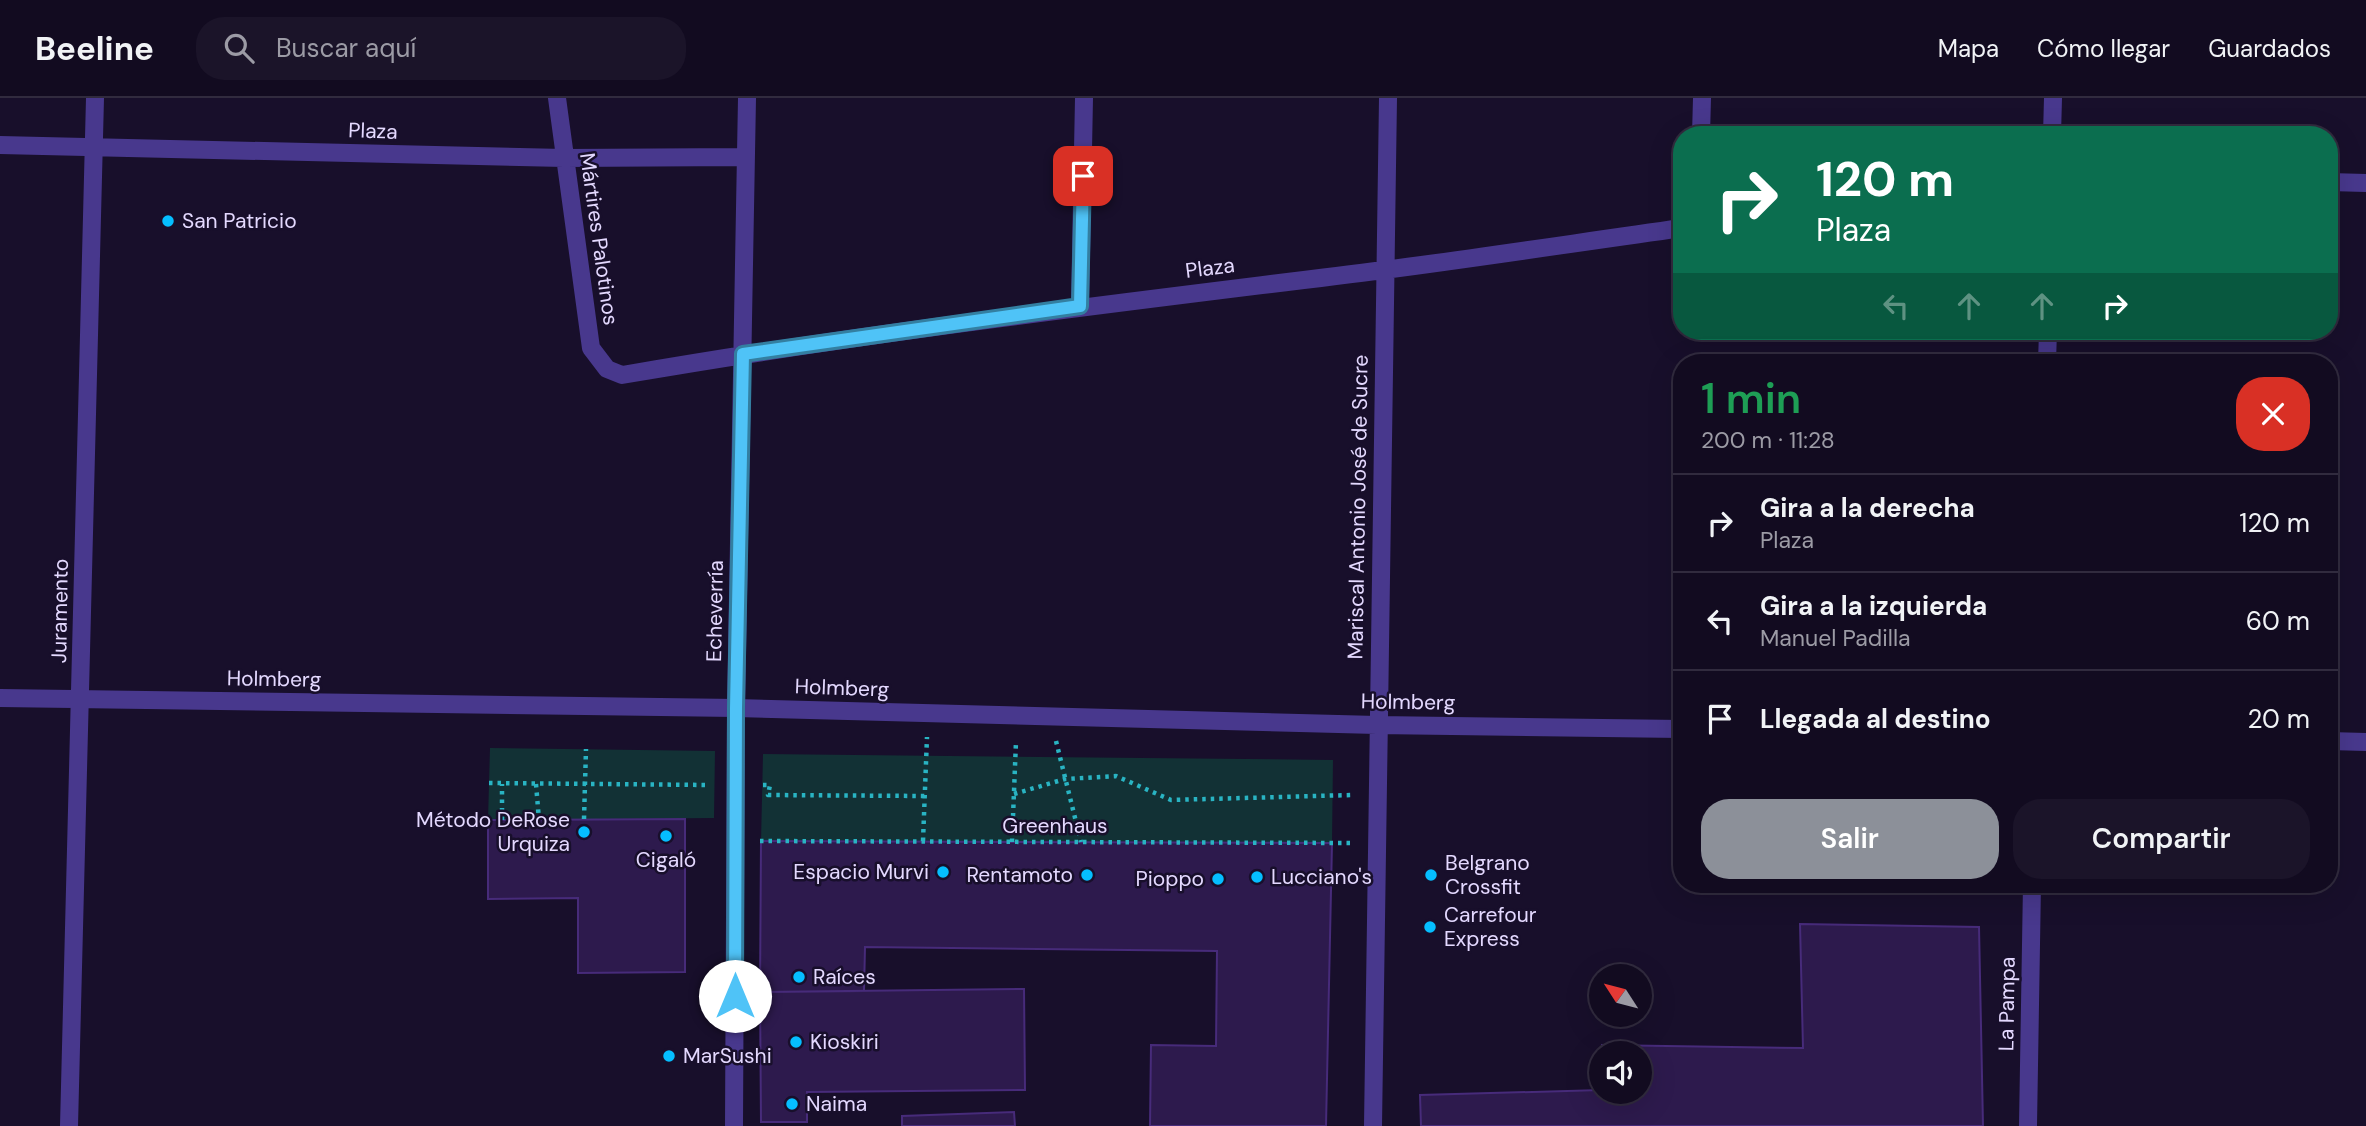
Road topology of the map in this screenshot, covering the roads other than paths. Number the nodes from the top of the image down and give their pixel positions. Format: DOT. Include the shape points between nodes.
graph roads {
  1 [pos="95,98"];
  2 [pos="557,98"];
  3 [pos="747,98"];
  4 [pos="1084,98"];
  5 [pos="1388,98"];
  6 [pos="1702,98"];
  7 [pos="2053,98"];
  8 [pos="1701,126"];
  9 [pos="2052,126"];
  10 [pos="0,145"];
  11 [pos="94,146"];
  12 [pos="744,157"];
  13 [pos="564,158"];
  14 [pos="2338,182"];
  15 [pos="2366,183"];
  16 [pos="1673,229"];
  17 [pos="1386,270"];
  18 [pos="1080,306"];
  19 [pos="743,354"];
  20 [pos="0,698"];
  21 [pos="81,700"];
  22 [pos="736,708"];
  23 [pos="1377,725"];
  24 [pos="1673,729"];
  25 [pos="2338,741"];
  26 [pos="2366,742"];
  27 [pos="2032,893"];
  28 [pos="69,1126"];
  29 [pos="734,1126"];
  30 [pos="1373,1126"];
  31 [pos="2028,1126"];
  1 -- 11 [label="street, Juramento"];
  2 -- 13 [label="street, Mártires Palotinos"];
  3 -- 12 [label="street, Echeverría"];
  4 -- 18 [label="street"];
  5 -- 17 [label="street, Mariscal Antonio José de Sucre"];
  6 -- 8 [label="street"];
  7 -- 9 [label="street"];
  10 -- 11 [label="street, Plaza"];
  11 -- 13 [label="street, Plaza"];
  11 -- 21 [label="street, Juramento"];
  12 -- 13 [label="street, Plaza"];
  12 -- 19 [label="street, Echeverría"];
  13 -- 19 [label="street, Mártires Palotinos" via="591,348 607,369 622,375"];
  14 -- 15 [label="street"];
  16 -- 17 [label="street, Plaza"];
  17 -- 18 [label="street, Plaza"];
  17 -- 23 [label="street, Mariscal Antonio José de Sucre"];
  18 -- 19 [label="street, Plaza"];
  19 -- 22 [label="street, Echeverría"];
  20 -- 21 [label="street, Holmberg"];
  21 -- 22 [label="street, Holmberg"];
  21 -- 28 [label="street, Juramento"];
  22 -- 23 [label="street, Holmberg"];
  22 -- 29 [label="street, Echeverría"];
  23 -- 24 [label="street, Holmberg"];
  23 -- 30 [label="street, Mariscal Antonio José de Sucre"];
  25 -- 26 [label="street"];
  27 -- 31 [label="street, La Pampa"];
}
